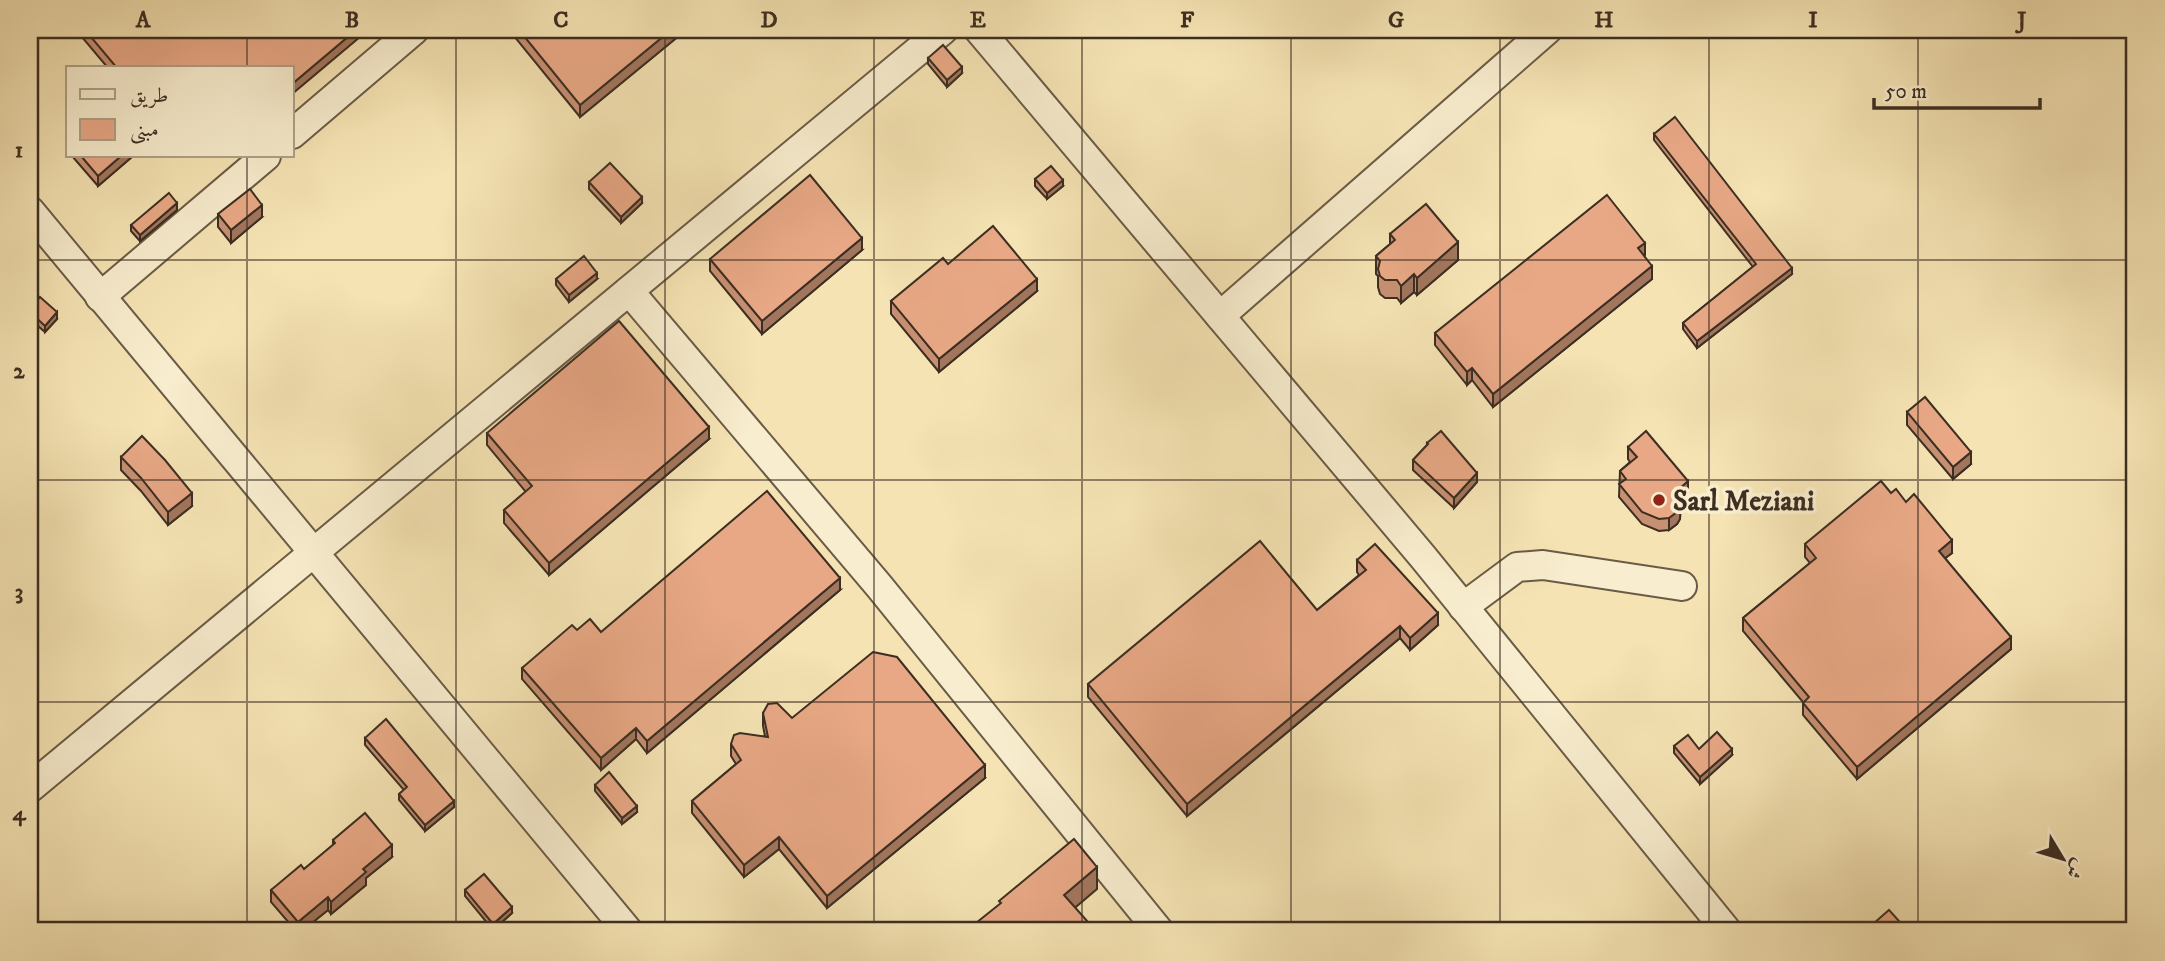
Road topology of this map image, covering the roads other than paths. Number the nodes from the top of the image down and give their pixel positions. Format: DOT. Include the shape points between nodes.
graph roads {
  1 [pos="413,30"];
  2 [pos="943,30"];
  3 [pos="979,30"];
  4 [pos="1547,30"];
  5 [pos="294,132"];
  6 [pos="264,158"];
  7 [pos="30,211"];
  8 [pos="629,291"];
  9 [pos="100,297"];
  10 [pos="1220,316"];
  11 [pos="313,553"];
  12 [pos="1682,586"];
  13 [pos="1463,607"];
  14 [pos="30,788"];
  15 [pos="628,931"];
  16 [pos="1159,931"];
  17 [pos="1727,931"];
  1 -- 5 [label="street"];
  2 -- 8 [label="street"];
  3 -- 10 [label="street"];
  4 -- 10 [label="street"];
  6 -- 9 [label="street"];
  7 -- 9 [label="street"];
  8 -- 11 [label="street"];
  8 -- 16 [label="street" via="879,586"];
  9 -- 11 [label="street"];
  10 -- 13 [label="street"];
  11 -- 14 [label="street"];
  11 -- 15 [label="street"];
  12 -- 13 [label="street" via="1530,566 1517,568"];
  13 -- 17 [label="street"];
}
